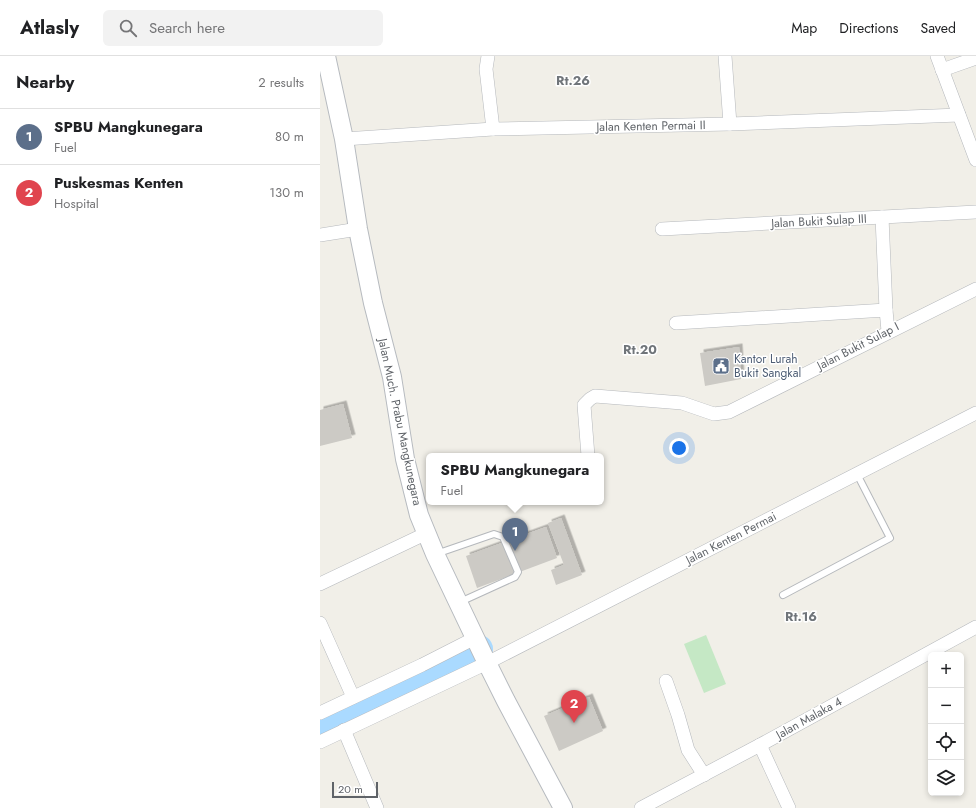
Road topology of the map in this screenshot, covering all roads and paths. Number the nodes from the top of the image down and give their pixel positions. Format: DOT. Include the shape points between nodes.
graph roads {
  1 [pos="326,56"];
  2 [pos="488,56"];
  3 [pos="725,56"];
  4 [pos="937,56"];
  5 [pos="976,58"];
  6 [pos="942,70"];
  7 [pos="959,115"];
  8 [pos="730,124"];
  9 [pos="493,129"];
  10 [pos="344,140"];
  11 [pos="976,160"];
  12 [pos="976,212"];
  13 [pos="882,217"];
  14 [pos="358,229"];
  15 [pos="662,229"];
  16 [pos="320,235"];
  17 [pos="976,288"];
  18 [pos="886,310"];
  19 [pos="676,323"];
  20 [pos="888,331"];
  21 [pos="976,413"];
  22 [pos="588,453"];
  23 [pos="857,474"];
  24 [pos="426,533"];
  25 [pos="435,554"];
  26 [pos="320,584"];
  27 [pos="783,595"];
  28 [pos="459,603"];
  29 [pos="320,623"];
  30 [pos="976,627"];
  31 [pos="475,638"];
  32 [pos="487,662"];
  33 [pos="666,681"];
  34 [pos="353,697"];
  35 [pos="320,713"];
  36 [pos="344,730"];
  37 [pos="320,742"];
  38 [pos="760,745"];
  39 [pos="704,775"];
  40 [pos="377,808"];
  41 [pos="562,808"];
  42 [pos="641,808"];
  43 [pos="789,808"];
  1 -- 10 [label="main road, Jalan Much. Prabu Mangkunegara"];
  2 -- 9 [label="street" via="486,69"];
  3 -- 8 [label="street"];
  4 -- 6 [label="street"];
  5 -- 6 [label="street"];
  6 -- 7 [label="street"];
  7 -- 8 [label="street, Jalan Kenten Permai II"];
  7 -- 11 [label="street"];
  8 -- 9 [label="street, Jalan Kenten Permai II"];
  9 -- 10 [label="street, Jalan Kenten Permai II"];
  10 -- 14 [label="main road, Jalan Much. Prabu Mangkunegara"];
  12 -- 13 [label="street, Jalan Bukit Sulap III"];
  13 -- 15 [label="street, Jalan Bukit Sulap III"];
  13 -- 18 [label="street"];
  14 -- 16 [label="street"];
  14 -- 24 [label="main road, Jalan Much. Prabu Mangkunegara" via="392,377 405,459"];
  17 -- 20 [label="street, Jalan Bukit Sulap I"];
  18 -- 19 [label="street"];
  18 -- 20 [label="street"];
  20 -- 22 [label="street, Jalan Bukit Sulap I" via="721,414 682,403 595,396 584,405"];
  21 -- 23 [label="street, Jalan Kenten Permai"];
  23 -- 27 [label="lane" via="890,538"];
  23 -- 32 [label="street, Jalan Kenten Permai"];
  24 -- 25 [label="main road, Jalan Much. Prabu Mangkunegara"];
  24 -- 26 [label="street"];
  25 -- 28 [label="main road, Jalan Much. Prabu Mangkunegara"];
  25 -- 28 [label="lane" via="494,534 503,537 518,572 515,577"];
  28 -- 31 [label="main road, Jalan Much. Prabu Mangkunegara"];
  29 -- 34 [label="street"];
  30 -- 38 [label="street, Jalan Malaka 4"];
  31 -- 32 [label="main road, Jalan Much. Prabu Mangkunegara"];
  31 -- 34 [label="street"];
  32 -- 36 [label="street, Jalan Kenten Permai"];
  32 -- 41 [label="main road, Jalan Much. Prabu Mangkunegara"];
  33 -- 39 [label="street" via="688,750"];
  34 -- 35 [label="street"];
  36 -- 37 [label="street, Jalan Kenten Permai"];
  36 -- 40 [label="street"];
  38 -- 39 [label="street, Jalan Malaka 4"];
  38 -- 43 [label="street"];
  39 -- 42 [label="street, Jalan Malaka 4"];
}
